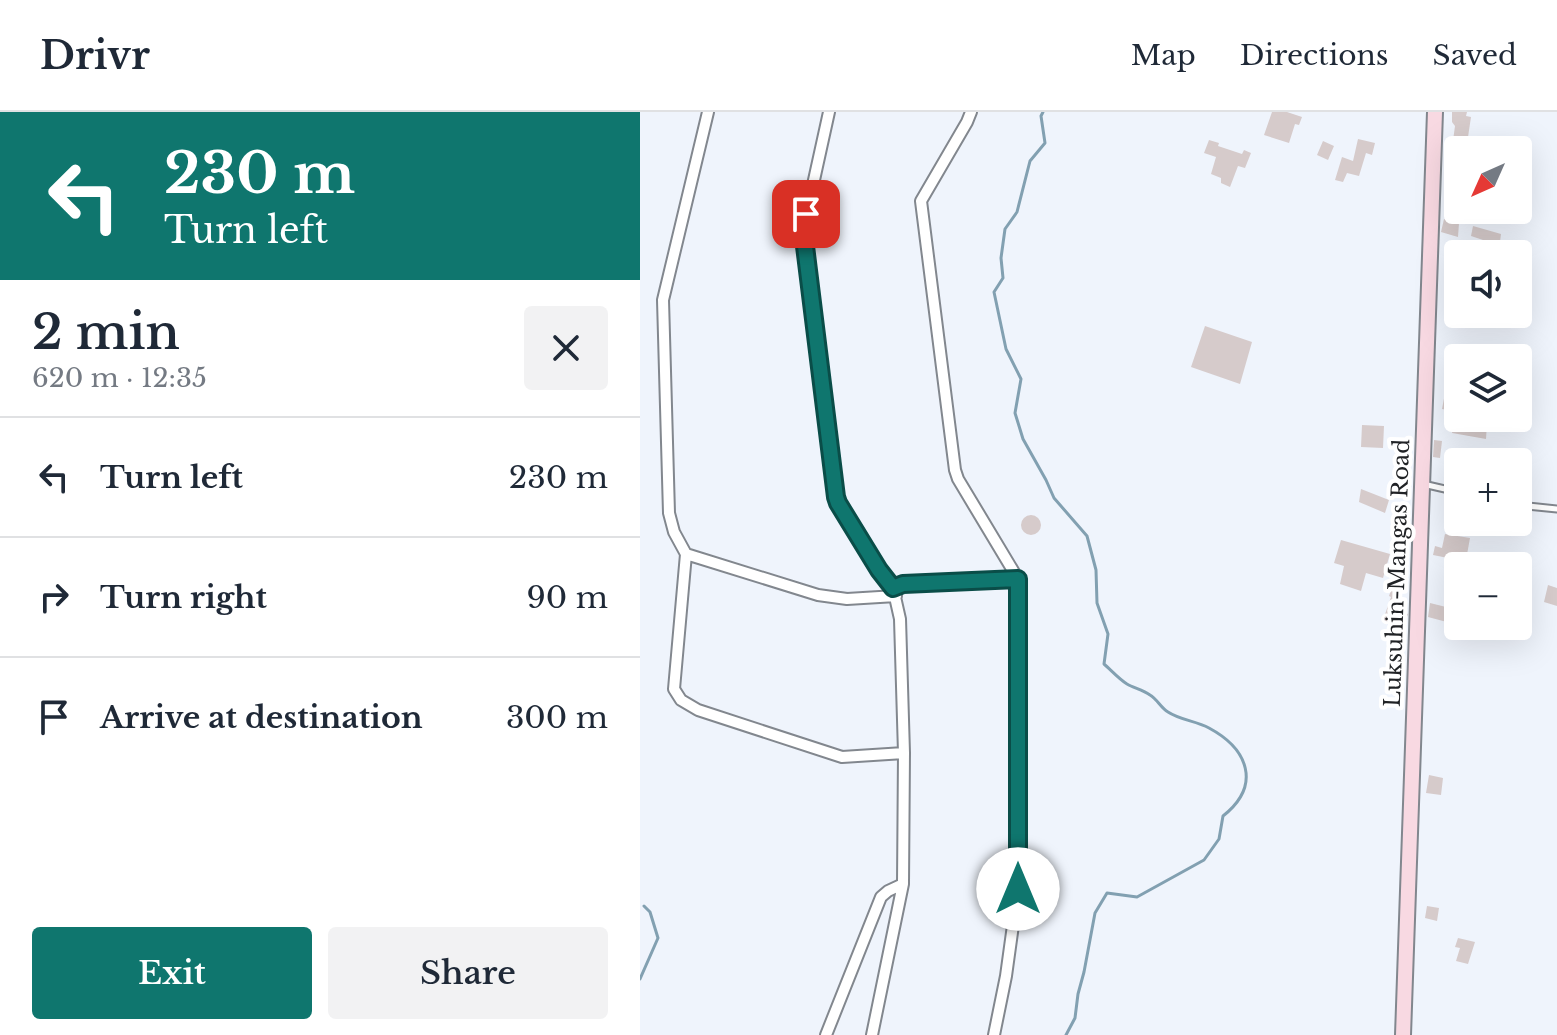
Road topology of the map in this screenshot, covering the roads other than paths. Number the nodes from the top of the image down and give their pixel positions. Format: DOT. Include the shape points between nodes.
graph roads {
  1 [pos="708,112"];
  2 [pos="829,112"];
  3 [pos="971,112"];
  4 [pos="1435,112"];
  5 [pos="1422,484"];
  6 [pos="1444,489"];
  7 [pos="1532,506"];
  8 [pos="1557,509"];
  9 [pos="686,554"];
  10 [pos="1018,579"];
  11 [pos="894,592"];
  12 [pos="904,753"];
  13 [pos="903,884"];
  14 [pos="826,1035"];
  15 [pos="872,1035"];
  16 [pos="994,1035"];
  17 [pos="1403,1035"];
  1 -- 9 [label="street" via="663,300 669,513"];
  2 -- 11 [label="street" via="803,230 836,497"];
  3 -- 10 [label="street" via="924,194 922,218 955,470"];
  4 -- 5 [label="main road, Luksuhin-Mangas Road"];
  5 -- 6 [label="lane"];
  5 -- 17 [label="main road, Luksuhin-Mangas Road"];
  7 -- 8 [label="lane"];
  9 -- 11 [label="street" via="818,595 847,599"];
  9 -- 12 [label="street" via="674,689 681,700 842,757"];
  10 -- 11 [label="street" via="903,584"];
  10 -- 16 [label="street" via="1018,889"];
  11 -- 12 [label="street" via="900,619"];
  12 -- 13 [label="street"];
  13 -- 14 [label="street" via="881,897"];
  13 -- 15 [label="street"];
}
